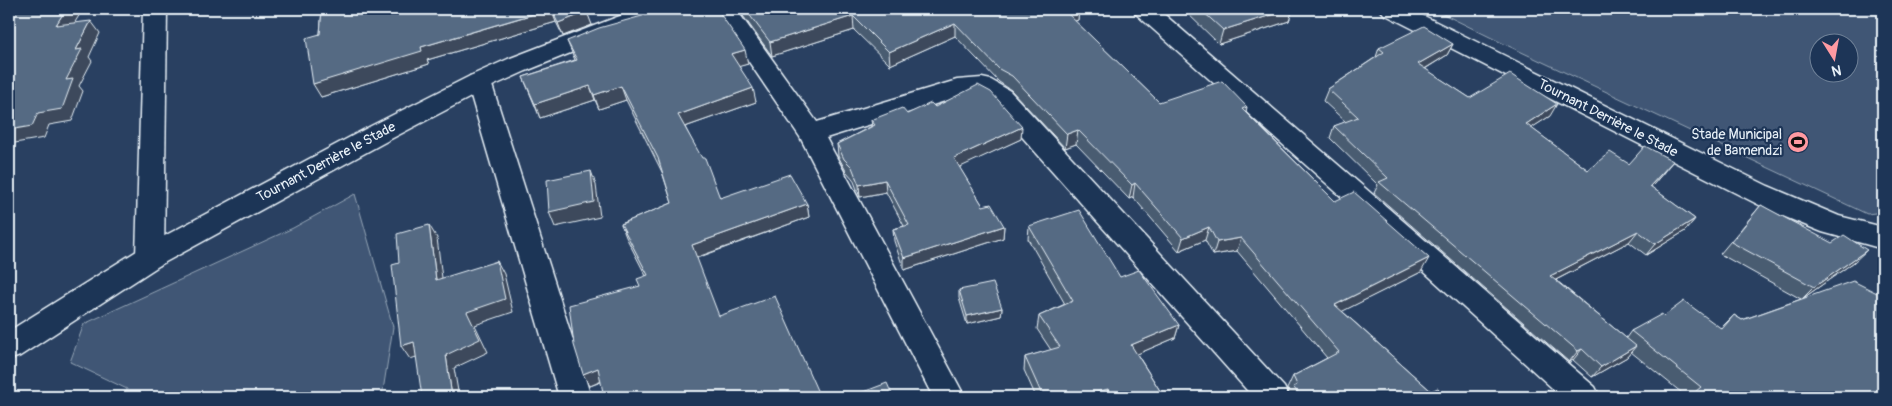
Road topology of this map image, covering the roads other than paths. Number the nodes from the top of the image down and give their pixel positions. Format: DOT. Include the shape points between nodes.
graph roads {
  1 [pos="155,9"];
  2 [pos="659,9"];
  3 [pos="724,9"];
  4 [pos="1144,9"];
  5 [pos="1392,9"];
  6 [pos="479,82"];
  7 [pos="811,134"];
  8 [pos="1883,238"];
  9 [pos="150,257"];
  10 [pos="9,347"];
  11 [pos="576,397"];
  12 [pos="949,397"];
  13 [pos="1273,397"];
  14 [pos="1584,397"];
  1 -- 9 [label="street"];
  2 -- 6 [label="street, Tournant Derrière le Stade"];
  3 -- 7 [label="street"];
  4 -- 14 [label="street"];
  5 -- 8 [label="street, Tournant Derrière le Stade" via="1814,219"];
  6 -- 9 [label="street, Tournant Derrière le Stade"];
  6 -- 11 [label="street"];
  7 -- 12 [label="street"];
  7 -- 13 [label="street" via="957,89 982,86 1001,97"];
  9 -- 10 [label="street, Tournant Derrière le Stade"];
}
